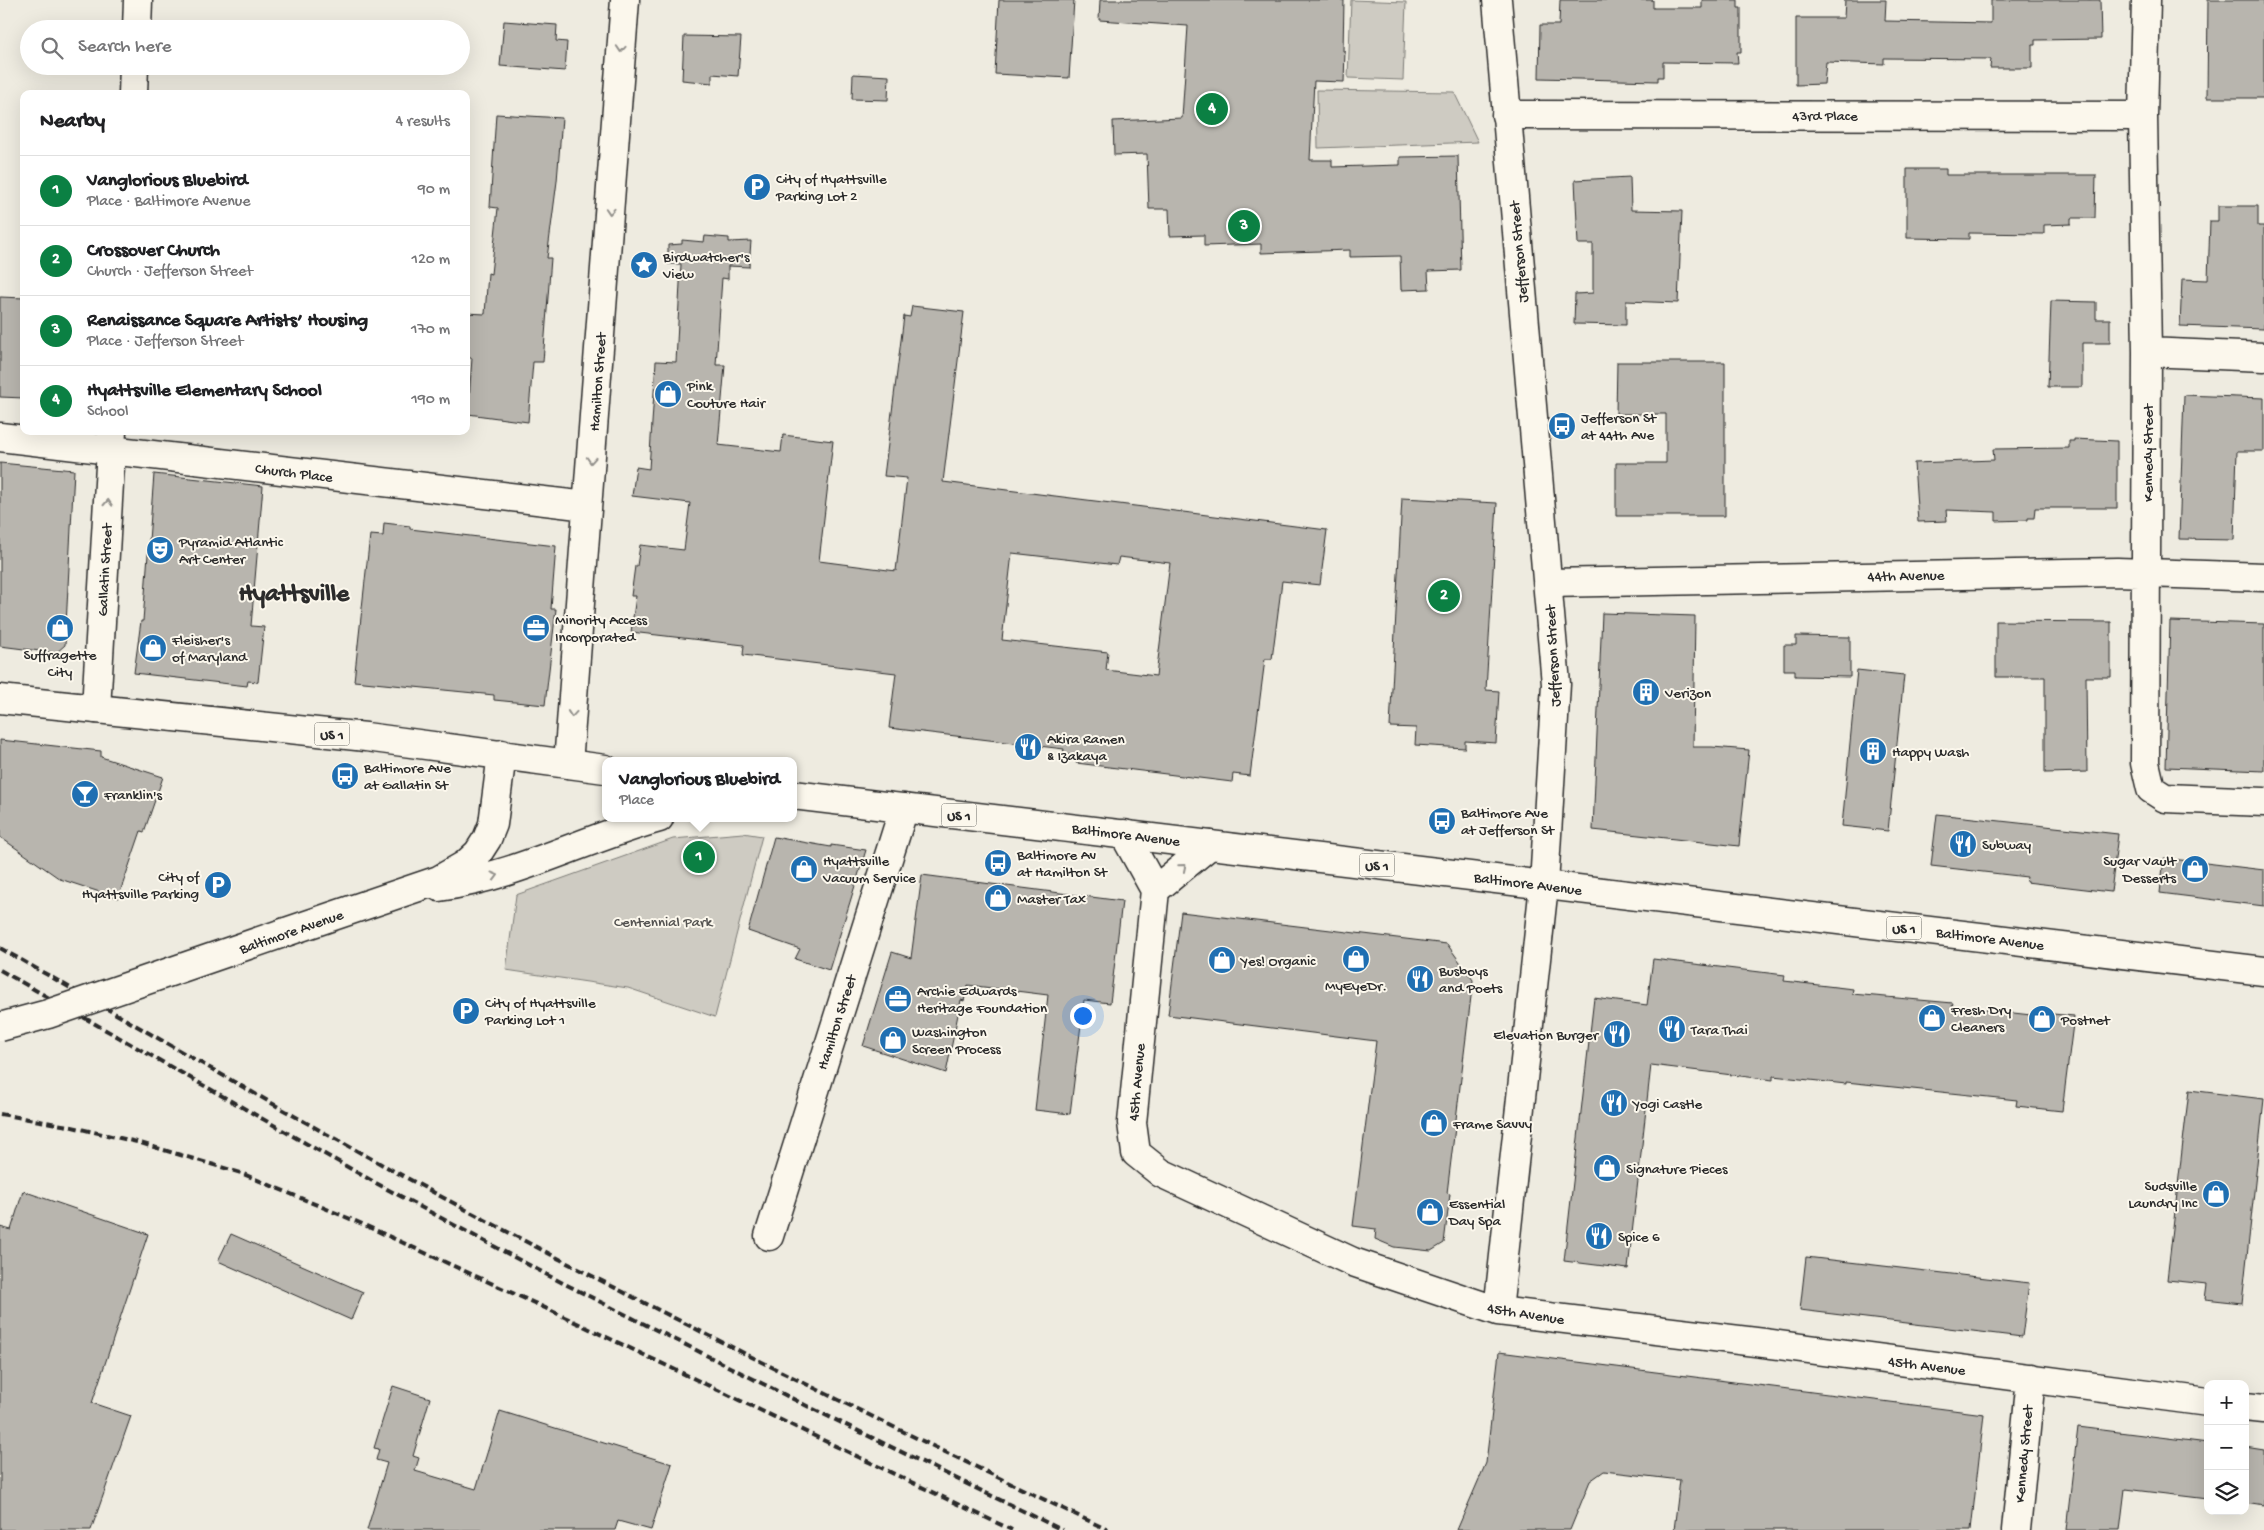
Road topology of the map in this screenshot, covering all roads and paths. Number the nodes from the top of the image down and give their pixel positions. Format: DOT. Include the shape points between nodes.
graph roads {
  1 [pos="138,0"];
  2 [pos="624,0"];
  3 [pos="1498,0"];
  4 [pos="2146,0"];
  5 [pos="137,20"];
  6 [pos="133,75"];
  7 [pos="132,90"];
  8 [pos="1506,115"];
  9 [pos="2143,116"];
  10 [pos="2147,352"];
  11 [pos="2264,358"];
  12 [pos="0,437"];
  13 [pos="112,441"];
  14 [pos="587,506"];
  15 [pos="2146,572"];
  16 [pos="2264,577"];
  17 [pos="1548,583"];
  18 [pos="0,699"];
  19 [pos="96,709"];
  20 [pos="502,754"];
  21 [pos="568,764"];
  22 [pos="602,769"];
  23 [pos="797,795"];
  24 [pos="2264,802"];
  25 [pos="904,808"];
  26 [pos="648,822"];
  27 [pos="1124,834"];
  28 [pos="1210,844"];
  29 [pos="1544,884"];
  30 [pos="412,890"];
  31 [pos="1156,890"];
  32 [pos="2264,971"];
  33 [pos="0,1027"];
  34 [pos="769,1236"];
  35 [pos="1498,1311"];
  36 [pos="2030,1378"];
  37 [pos="2204,1401"];
  38 [pos="2249,1407"];
  39 [pos="2264,1409"];
  40 [pos="2016,1530"];
  1 -- 5 [label="street"];
  2 -- 14 [label="street, Hamilton Street, one-way"];
  3 -- 8 [label="street, Jefferson Street"];
  4 -- 9 [label="street, Kennedy Street"];
  6 -- 7 [label="street"];
  8 -- 9 [label="street, 43rd Place"];
  8 -- 17 [label="street, Jefferson Street"];
  9 -- 10 [label="street, Kennedy Street"];
  10 -- 11 [label="street"];
  10 -- 15 [label="street, Kennedy Street"];
  12 -- 13 [label="street, Church Place"];
  13 -- 14 [label="street, Church Place"];
  19 -- 13 [label="street, Gallatin Street, one-way"];
  14 -- 21 [label="street, Hamilton Street, one-way"];
  15 -- 16 [label="street, 44th Avenue"];
  15 -- 17 [label="street, 44th Avenue"];
  15 -- 24 [label="street, Kennedy Street" via="2145,763 2150,789 2165,798"];
  17 -- 29 [label="street, Jefferson Street" via="1556,684"];
  18 -- 19 [label="street, US 1"];
  19 -- 20 [label="street, US 1"];
  20 -- 21 [label="street, US 1"];
  20 -- 30 [label="street, Baltimore Avenue" via="494,815 487,839 465,865"];
  21 -- 22 [label="street, US 1"];
  23 -- 25 [label="street, Baltimore Avenue / US 1"];
  25 -- 27 [label="street, Baltimore Avenue / US 1"];
  25 -- 34 [label="street, Hamilton Street"];
  30 -- 26 [label="street, one-way" via="494,876"];
  27 -- 28 [label="street, Baltimore Avenue / US 1"];
  27 -- 31 [label="street"];
  28 -- 29 [label="street, Baltimore Avenue / US 1"];
  31 -- 28 [label="street, one-way"];
  29 -- 32 [label="street, Baltimore Avenue / US 1"];
  29 -- 35 [label="street, Jefferson Street"];
  30 -- 33 [label="street, Baltimore Avenue, bridge" via="48,1014"];
  31 -- 35 [label="street, 45th Avenue" via="1132,1123 1136,1153 1161,1173 1352,1262"];
  35 -- 36 [label="street, 45th Avenue"];
  36 -- 37 [label="street, 45th Avenue"];
  36 -- 40 [label="street, Kennedy Street"];
  38 -- 39 [label="street"];
}
